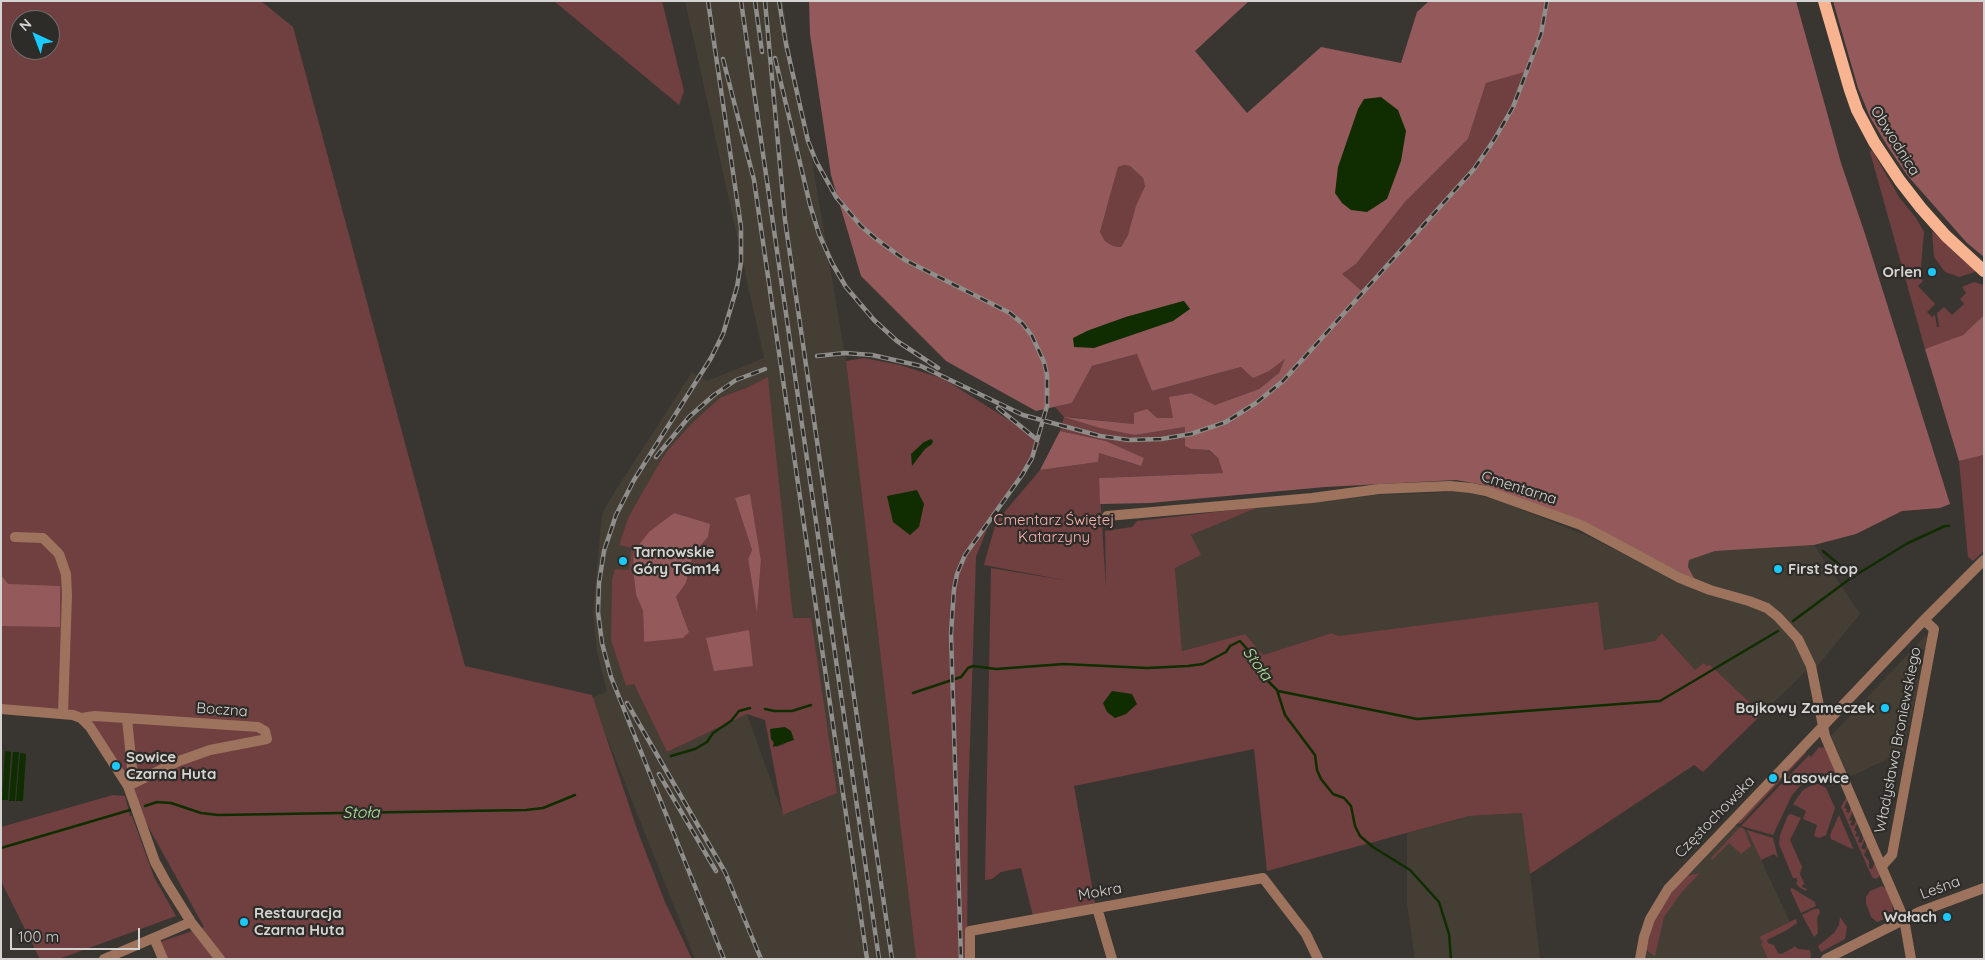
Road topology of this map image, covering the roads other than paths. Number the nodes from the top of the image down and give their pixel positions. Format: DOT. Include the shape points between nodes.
graph roads {
  1 [pos="1824,1"];
  2 [pos="1984,271"];
  3 [pos="1107,516"];
  4 [pos="15,537"];
  5 [pos="1984,560"];
  6 [pos="1924,620"];
  7 [pos="1,709"];
  8 [pos="63,713"];
  9 [pos="81,718"];
  10 [pos="127,719"];
  11 [pos="1823,727"];
  12 [pos="128,786"];
  13 [pos="1882,866"];
  14 [pos="1984,888"];
  15 [pos="1097,908"];
  16 [pos="1904,919"];
  17 [pos="191,922"];
  18 [pos="154,938"];
  19 [pos="104,959"];
  20 [pos="163,959"];
  21 [pos="220,959"];
  22 [pos="970,959"];
  23 [pos="1112,959"];
  24 [pos="1318,959"];
  25 [pos="1640,959"];
  26 [pos="1826,959"];
  27 [pos="1911,959"];
  1 -- 2 [label="main road, Obwodnica" via="1857,110 1874,142 1918,204 1946,236"];
  3 -- 11 [label="street, Cmentarna" via="1379,489 1450,486 1486,491 1581,526 1680,578 1766,608 1788,627 1806,652 1812,666"];
  4 -- 8 [label="street" via="43,538 59,554 66,574"];
  5 -- 6 [label="street, Częstochowska"];
  6 -- 11 [label="street, Częstochowska"];
  6 -- 13 [label="street, Władysława Broniewskiego" via="1934,629 1892,855"];
  7 -- 8 [label="street, Boczna"];
  8 -- 9 [label="street, Boczna"];
  9 -- 10 [label="street, Boczna"];
  9 -- 12 [label="street" via="101,742"];
  10 -- 12 [label="street" via="132,768"];
  10 -- 12 [label="street, Boczna" via="258,727 265,731 267,739 210,750"];
  11 -- 13 [label="street, Władysława Broniewskiego"];
  11 -- 25 [label="street, Częstochowska" via="1668,889 1650,919"];
  12 -- 17 [label="street" via="155,862"];
  13 -- 16 [label="street, Władysława Broniewskiego"];
  14 -- 16 [label="street, Leśna"];
  15 -- 22 [label="street, Mokra" via="970,931"];
  15 -- 23 [label="street"];
  15 -- 24 [label="street, Mokra" via="1263,878 1306,934"];
  16 -- 26 [label="street, Leśna"];
  16 -- 27 [label="street, Władysława Broniewskiego"];
  17 -- 18 [label="street"];
  17 -- 21 [label="street"];
  18 -- 19 [label="street"];
  18 -- 20 [label="street"];
}
